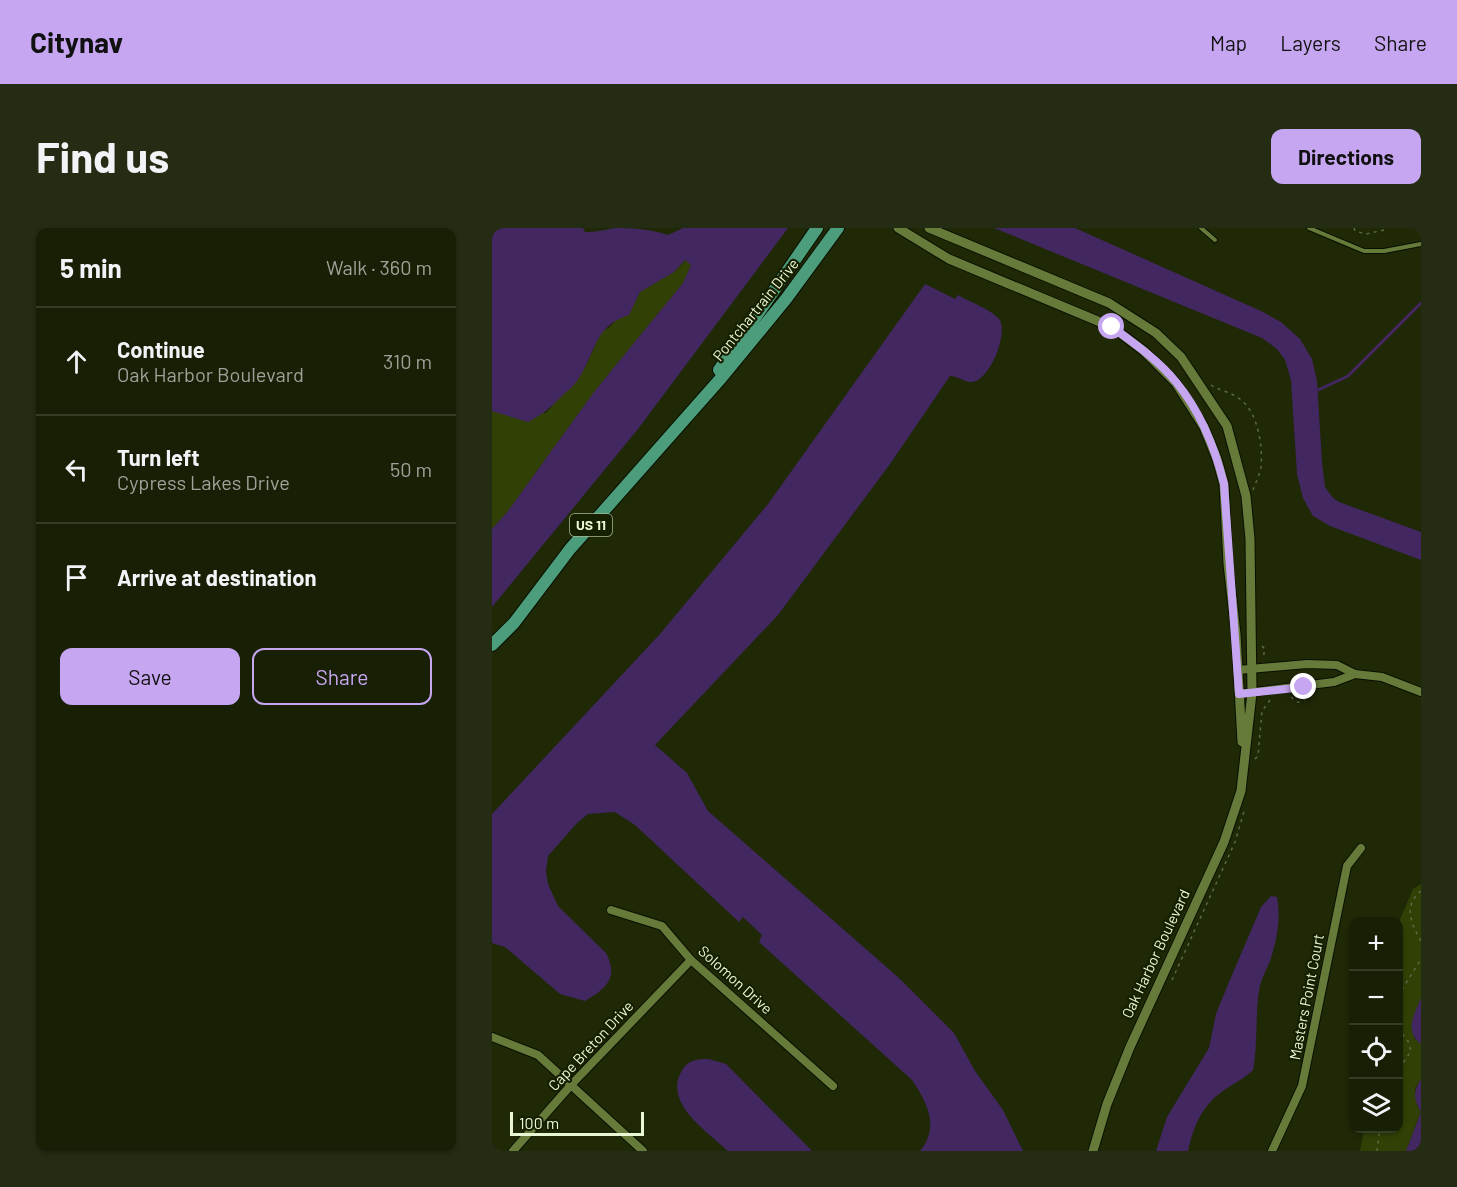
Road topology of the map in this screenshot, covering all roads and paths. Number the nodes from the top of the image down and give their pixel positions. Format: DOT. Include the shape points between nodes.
graph roads {
  1 [pos="817,228"];
  2 [pos="838,228"];
  3 [pos="898,228"];
  4 [pos="924,228"];
  5 [pos="929,228"];
  6 [pos="1201,228"];
  7 [pos="1309,228"];
  8 [pos="1354,228"];
  9 [pos="1386,228"];
  10 [pos="917,240"];
  11 [pos="1215,240"];
  12 [pos="1421,244"];
  13 [pos="1211,384"];
  14 [pos="693,408"];
  15 [pos="1253,491"];
  16 [pos="1259,643"];
  17 [pos="492,645"];
  18 [pos="1263,658"];
  19 [pos="1251,668"];
  20 [pos="1238,670"];
  21 [pos="1356,674"];
  22 [pos="1421,692"];
  23 [pos="1252,693"];
  24 [pos="1239,694"];
  25 [pos="1243,770"];
  26 [pos="1361,848"];
  27 [pos="1421,891"];
  28 [pos="611,910"];
  29 [pos="1421,941"];
  30 [pos="1421,959"];
  31 [pos="691,960"];
  32 [pos="1403,988"];
  33 [pos="1403,1036"];
  34 [pos="492,1037"];
  35 [pos="1403,1064"];
  36 [pos="571,1085"];
  37 [pos="833,1086"];
  38 [pos="1379,1133"];
  39 [pos="513,1151"];
  40 [pos="643,1151"];
  41 [pos="1093,1151"];
  42 [pos="1272,1151"];
  43 [pos="1377,1151"];
  1 -- 14 [label="main road, Pontchartrain Drive / US 11"];
  2 -- 14 [label="main road, Pontchartrain Drive / US 11" via="786,299"];
  3 -- 10 [label="street, Oak Harbor Boulevard"];
  4 -- 10 [label="street"];
  5 -- 19 [label="street, Oak Harbor Boulevard" via="1109,303 1156,333 1181,357 1227,426 1246,496"];
  6 -- 11 [label="lane"];
  7 -- 12 [label="lane" via="1364,250 1384,251"];
  8 -- 9 [label="path" via="1366,234"];
  10 -- 20 [label="street, Oak Harbor Boulevard" via="949,259 1112,327 1144,351 1176,383 1204,427 1224,484"];
  13 -- 15 [label="path" via="1240,399 1254,418 1261,462"];
  14 -- 17 [label="main road, Pontchartrain Drive / US 11"];
  16 -- 18 [label="path" via="1265,649"];
  19 -- 20 [label="street"];
  19 -- 21 [label="street" via="1337,665"];
  19 -- 23 [label="street, Oak Harbor Boulevard"];
  20 -- 24 [label="street, Oak Harbor Boulevard"];
  21 -- 22 [label="street" via="1382,677"];
  21 -- 23 [label="street" via="1334,682"];
  23 -- 24 [label="street"];
  23 -- 25 [label="street, Oak Harbor Boulevard"];
  24 -- 25 [label="street, Oak Harbor Boulevard"];
  25 -- 41 [label="street, Oak Harbor Boulevard" via="1241,791 1224,842 1130,1047"];
  26 -- 42 [label="street, Masters Point Court" via="1347,866 1302,1086"];
  27 -- 29 [label="path" via="1412,903 1410,916"];
  28 -- 31 [label="street, Solomon Drive" via="662,926"];
  30 -- 32 [label="path"];
  31 -- 36 [label="street, Cape Breton Drive"];
  31 -- 37 [label="street, Solomon Drive"];
  33 -- 35 [label="path" via="1412,1051"];
  34 -- 36 [label="street" via="538,1055"];
  36 -- 39 [label="street, Cape Breton Drive"];
  36 -- 40 [label="street"];
  38 -- 43 [label="path"];
}
